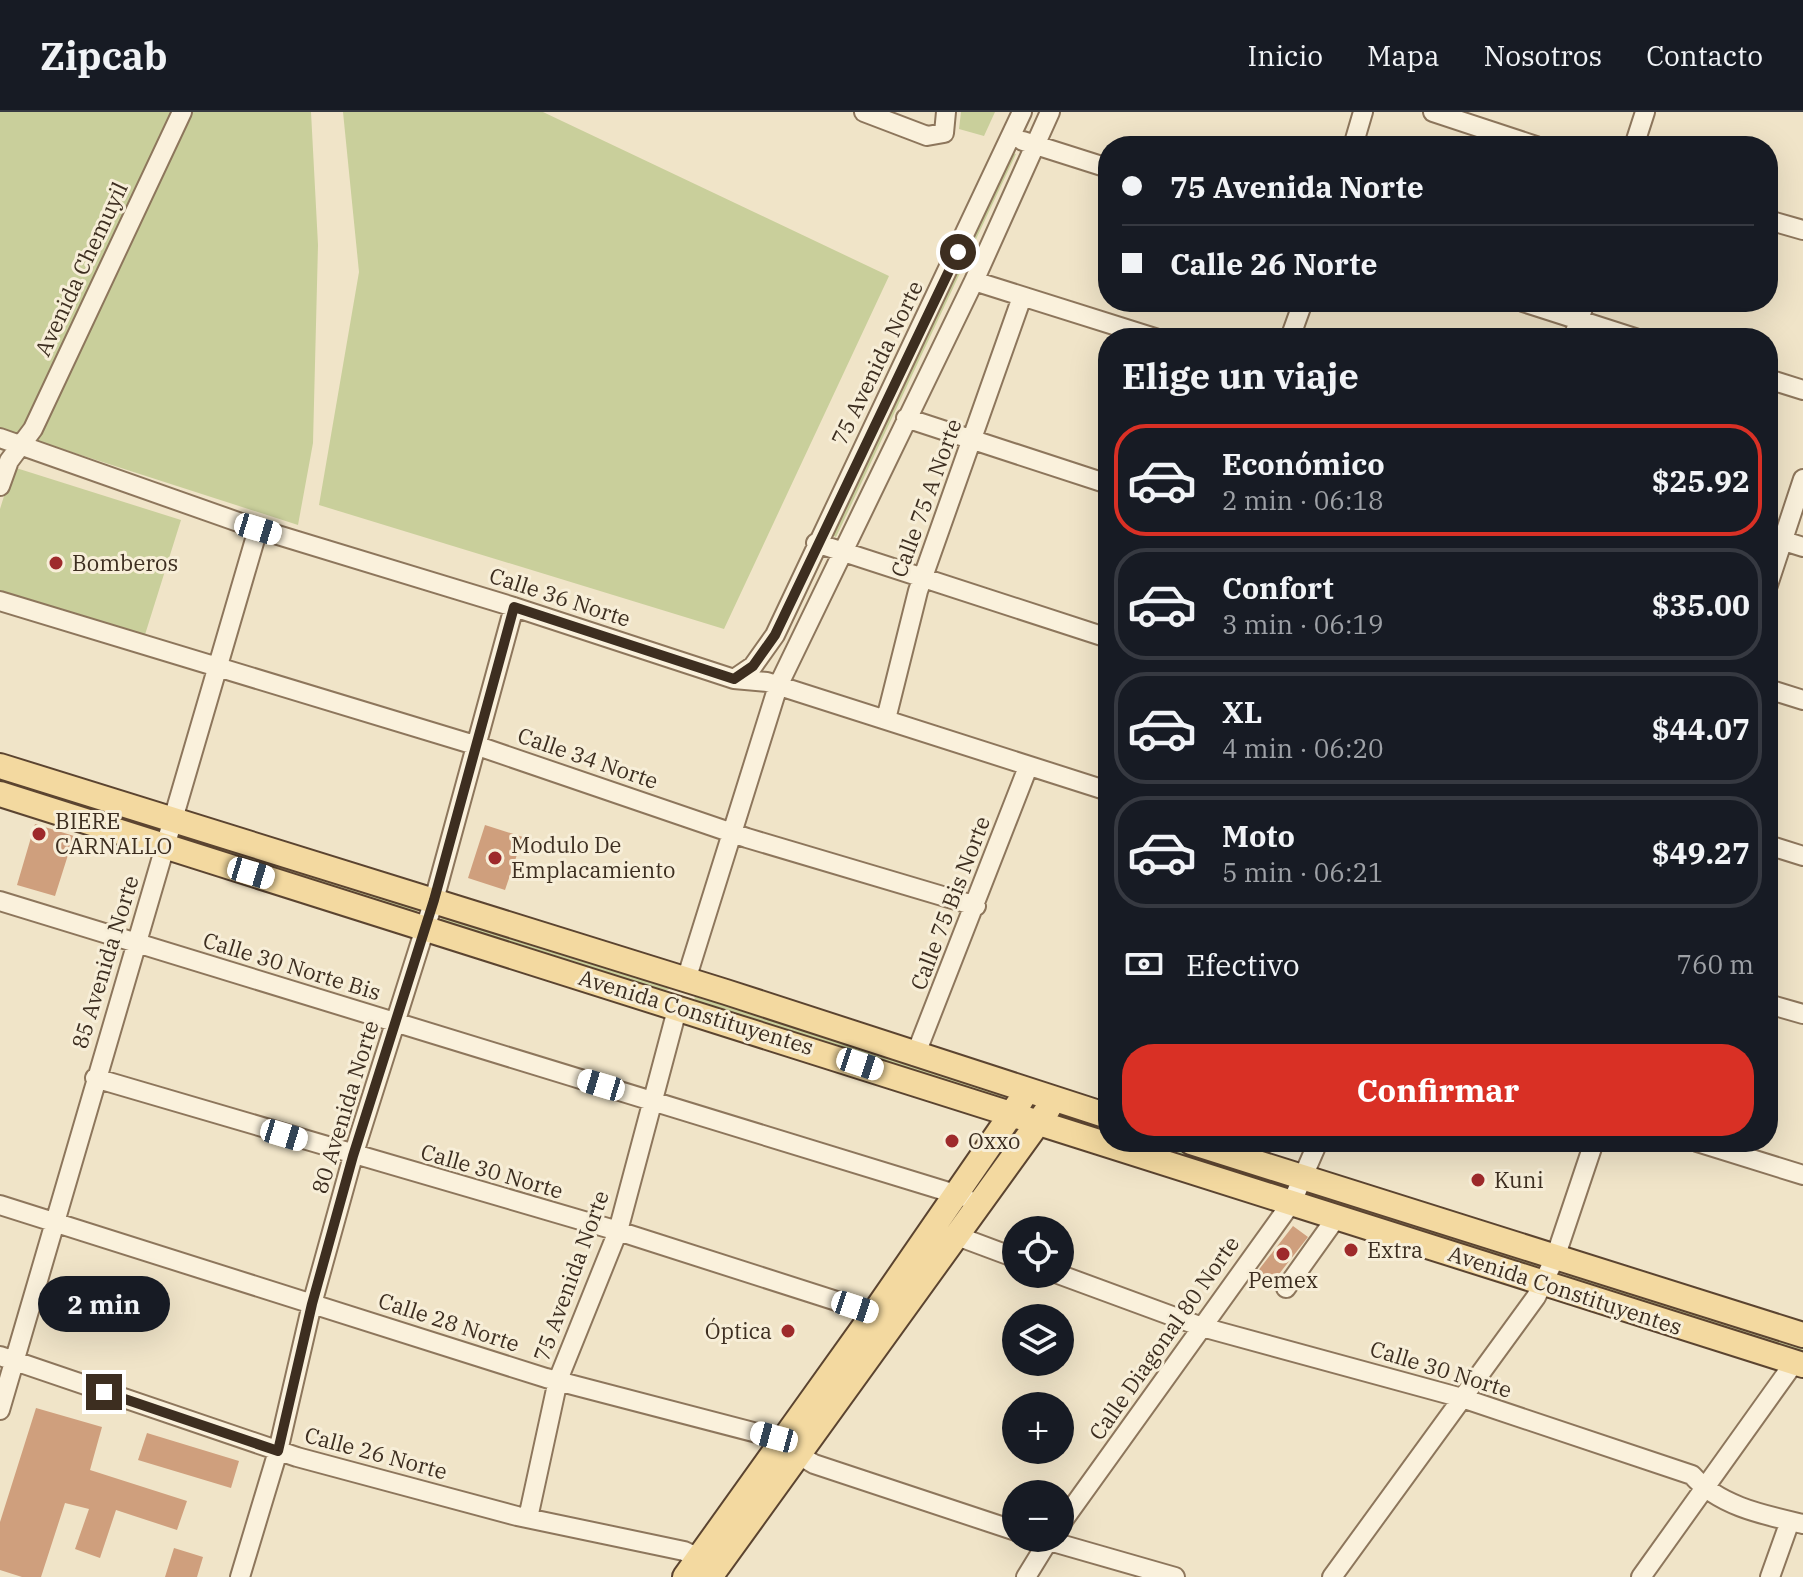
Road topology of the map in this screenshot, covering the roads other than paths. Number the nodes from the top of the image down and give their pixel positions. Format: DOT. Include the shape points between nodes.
graph roads {
  1 [pos="182,112"];
  2 [pos="864,112"];
  3 [pos="946,112"];
  4 [pos="1022,112"];
  5 [pos="1050,112"];
  6 [pos="1363,112"];
  7 [pos="1433,112"];
  8 [pos="1645,112"];
  9 [pos="1011,136"];
  10 [pos="1356,136"];
  11 [pos="1506,136"];
  12 [pos="1637,136"];
  13 [pos="1035,145"];
  14 [pos="1098,165"];
  15 [pos="1778,223"];
  16 [pos="1803,230"];
  17 [pos="974,281"];
  18 [pos="1022,297"];
  19 [pos="1543,312"];
  20 [pos="1123,328"];
  21 [pos="1574,328"];
  22 [pos="1778,382"];
  23 [pos="1803,390"];
  24 [pos="906,418"];
  25 [pos="0,438"];
  26 [pos="972,439"];
  27 [pos="20,443"];
  28 [pos="1803,479"];
  29 [pos="1098,481"];
  30 [pos="0,486"];
  31 [pos="258,529"];
  32 [pos="1778,532"];
  33 [pos="1778,539"];
  34 [pos="816,543"];
  35 [pos="1803,547"];
  36 [pos="844,553"];
  37 [pos="923,578"];
  38 [pos="0,601"];
  39 [pos="514,607"];
  40 [pos="1098,635"];
  41 [pos="217,669"];
  42 [pos="734,679"];
  43 [pos="778,686"];
  44 [pos="1778,692"];
  45 [pos="1803,700"];
  46 [pos="886,719"];
  47 [pos="478,746"];
  48 [pos="0,766"];
  49 [pos="1028,767"];
  50 [pos="1098,788"];
  51 [pos="0,794"];
  52 [pos="174,817"];
  53 [pos="731,832"];
  54 [pos="163,846"];
  55 [pos="1778,848"];
  56 [pos="1803,856"];
  57 [pos="434,900"];
  58 [pos="0,901"];
  59 [pos="976,906"];
  60 [pos="426,927"];
  61 [pos="136,944"];
  62 [pos="686,980"];
  63 [pos="678,1006"];
  64 [pos="1778,1007"];
  65 [pos="1803,1014"];
  66 [pos="395,1023"];
  67 [pos="915,1056"];
  68 [pos="95,1078"];
  69 [pos="1028,1091"];
  70 [pos="1054,1099"];
  71 [pos="651,1100"];
  72 [pos="1012,1112"];
  73 [pos="1098,1113"];
  74 [pos="1039,1121"];
  75 [pos="1098,1140"];
  76 [pos="1136,1152"];
  77 [pos="1224,1152"];
  78 [pos="1314,1152"];
  79 [pos="1591,1152"];
  80 [pos="1729,1152"];
  81 [pos="353,1156"];
  82 [pos="1803,1175"];
  83 [pos="1305,1177"];
  84 [pos="957,1195"];
  85 [pos="1292,1202"];
  86 [pos="983,1203"];
  87 [pos="0,1205"];
  88 [pos="1336,1218"];
  89 [pos="54,1221"];
  90 [pos="618,1231"];
  91 [pos="957,1236"];
  92 [pos="1002,1253"];
  93 [pos="1555,1258"];
  94 [pos="1074,1280"];
  95 [pos="1542,1282"];
  96 [pos="1286,1288"];
  97 [pos="312,1304"];
  98 [pos="874,1313"];
  99 [pos="1202,1327"];
  100 [pos="1803,1335"];
  101 [pos="8,1359"];
  102 [pos="1799,1364"];
  103 [pos="558,1380"];
  104 [pos="1462,1398"];
  105 [pos="0,1410"];
  106 [pos="790,1447"];
  107 [pos="278,1451"];
  108 [pos="1706,1490"];
  109 [pos="1074,1505"];
  110 [pos="528,1518"];
  111 [pos="1797,1523"];
  112 [pos="1002,1526"];
  113 [pos="1074,1547"];
  114 [pos="1039,1552"];
  115 [pos="698,1571"];
  116 [pos="240,1577"];
  117 [pos="1026,1577"];
  118 [pos="1175,1577"];
  119 [pos="1332,1577"];
  120 [pos="1641,1577"];
  121 [pos="1770,1577"];
  1 -- 27 [label="street, Avenida Chemuyil" via="33,429"];
  2 -- 3 [label="street" via="927,136 944,133"];
  4 -- 9 [label="street, 75 Avenida Norte"];
  5 -- 13 [label="street"];
  6 -- 10 [label="street"];
  7 -- 11 [label="street"];
  8 -- 12 [label="street"];
  9 -- 13 [label="street"];
  9 -- 34 [label="street, 75 Avenida Norte"];
  13 -- 14 [label="street"];
  13 -- 17 [label="street"];
  15 -- 16 [label="street"];
  17 -- 18 [label="street"];
  17 -- 24 [label="street"];
  18 -- 20 [label="street"];
  18 -- 26 [label="street, Calle 75 A Norte"];
  19 -- 21 [label="street"];
  22 -- 23 [label="street"];
  24 -- 26 [label="street"];
  24 -- 36 [label="street"];
  25 -- 27 [label="street, Calle 36 Norte"];
  26 -- 29 [label="street"];
  26 -- 37 [label="street, Calle 75 A Norte"];
  27 -- 30 [label="street, Avenida Chemuyil"];
  27 -- 31 [label="street, Calle 36 Norte"];
  28 -- 32 [label="street"];
  31 -- 39 [label="street, Calle 36 Norte"];
  31 -- 41 [label="street, 85 Avenida Norte"];
  33 -- 35 [label="street"];
  34 -- 36 [label="street"];
  34 -- 42 [label="street, 75 Avenida Norte" via="775,635 753,666"];
  36 -- 37 [label="street"];
  36 -- 43 [label="street"];
  37 -- 40 [label="street"];
  37 -- 46 [label="street, Calle 75 A Norte"];
  38 -- 41 [label="street, Calle 34 Norte"];
  39 -- 42 [label="street, Calle 36 Norte"];
  39 -- 47 [label="street, 80 Avenida Norte"];
  41 -- 47 [label="street, Calle 34 Norte"];
  41 -- 52 [label="street, 85 Avenida Norte"];
  42 -- 43 [label="street, Calle 36 Norte"];
  43 -- 46 [label="street, Calle 36 Norte"];
  43 -- 53 [label="street"];
  44 -- 45 [label="street"];
  46 -- 49 [label="street, Calle 36 Norte"];
  47 -- 53 [label="street, Calle 34 Norte"];
  47 -- 57 [label="street, 80 Avenida Norte"];
  48 -- 52 [label="main road, Avenida Constituyentes"];
  49 -- 50 [label="street, Calle 36 Norte"];
  49 -- 59 [label="street, Calle 75 Bis Norte"];
  51 -- 54 [label="main road, Avenida Constituyentes"];
  52 -- 54 [label="street, 85 Avenida Norte"];
  52 -- 57 [label="main road, Avenida Constituyentes"];
  53 -- 59 [label="street, Calle 34 Norte"];
  53 -- 62 [label="street"];
  54 -- 60 [label="main road, Avenida Constituyentes"];
  54 -- 61 [label="street, 85 Avenida Norte"];
  55 -- 56 [label="street"];
  57 -- 60 [label="street, 80 Avenida Norte"];
  57 -- 62 [label="main road, Avenida Constituyentes"];
  58 -- 61 [label="street, Calle 30 Norte Bis"];
  59 -- 67 [label="street, Calle 75 Bis Norte"];
  60 -- 63 [label="main road, Avenida Constituyentes"];
  60 -- 66 [label="street, 80 Avenida Norte"];
  61 -- 66 [label="street, Calle 30 Norte Bis"];
  61 -- 68 [label="street, 85 Avenida Norte"];
  62 -- 67 [label="main road, Avenida Constituyentes"];
  63 -- 71 [label="street, 75 Avenida Norte"];
  63 -- 72 [label="main road, Avenida Constituyentes"];
  64 -- 65 [label="street"];
  66 -- 71 [label="street, Calle 30 Norte Bis"];
  66 -- 81 [label="street, 80 Avenida Norte"];
  67 -- 69 [label="main road, Avenida Constituyentes"];
  68 -- 81 [label="street, Calle 30 Norte"];
  68 -- 89 [label="street, 85 Avenida Norte"];
  69 -- 70 [label="main road, Avenida Constituyentes"];
  69 -- 72 [label="main road"];
  70 -- 73 [label="main road, Avenida Constituyentes"];
  70 -- 74 [label="main road"];
  71 -- 84 [label="street, Calle 30 Norte Bis"];
  71 -- 90 [label="street, 75 Avenida Norte"];
  72 -- 74 [label="main road, Avenida Constituyentes"];
  72 -- 84 [label="main road"];
  74 -- 75 [label="main road, Avenida Constituyentes"];
  74 -- 86 [label="main road"];
  76 -- 85 [label="main road, Avenida Constituyentes"];
  77 -- 83 [label="main road, Avenida Constituyentes"];
  78 -- 83 [label="street, Calle Diagonal 80 Norte"];
  79 -- 93 [label="street"];
  80 -- 82 [label="street"];
  81 -- 90 [label="street, Calle 30 Norte"];
  81 -- 97 [label="street, 80 Avenida Norte"];
  83 -- 85 [label="street, Calle Diagonal 80 Norte"];
  83 -- 93 [label="main road, Avenida Constituyentes"];
  84 -- 86 [label="street, Calle 30 Norte Bis"];
  84 -- 98 [label="main road"];
  85 -- 88 [label="main road, Avenida Constituyentes"];
  85 -- 99 [label="street, Calle Diagonal 80 Norte"];
  86 -- 91 [label="main road"];
  87 -- 89 [label="street, Calle 28 Norte"];
  88 -- 95 [label="main road, Avenida Constituyentes"];
  88 -- 96 [label="street"];
  89 -- 97 [label="street, Calle 28 Norte"];
  89 -- 101 [label="street, 85 Avenida Norte"];
  90 -- 98 [label="street, Calle 30 Norte"];
  90 -- 103 [label="street, 75 Avenida Norte"];
  91 -- 92 [label="street"];
  91 -- 106 [label="main road"];
  93 -- 95 [label="street"];
  93 -- 100 [label="main road, Avenida Constituyentes"];
  94 -- 99 [label="street, Calle 30 Norte"];
  95 -- 102 [label="main road, Avenida Constituyentes"];
  95 -- 104 [label="street"];
  97 -- 103 [label="street, Calle 28 Norte"];
  97 -- 107 [label="street, 80 Avenida Norte"];
  98 -- 106 [label="main road"];
  99 -- 104 [label="street, Calle 30 Norte"];
  99 -- 109 [label="street, Calle Diagonal 80 Norte"];
  101 -- 105 [label="street, 85 Avenida Norte"];
  101 -- 107 [label="street, Calle 26 Norte"];
  102 -- 108 [label="street"];
  103 -- 106 [label="street, Calle 28 Norte"];
  103 -- 110 [label="street, 75 Avenida Norte"];
  104 -- 108 [label="street, Calle 30 Norte" via="1692,1475"];
  104 -- 119 [label="street"];
  106 -- 112 [label="street, Calle 28 Norte" via="814,1464"];
  106 -- 115 [label="main road"];
  107 -- 110 [label="street, Calle 26 Norte"];
  107 -- 116 [label="street, 80 Avenida Norte"];
  108 -- 111 [label="street, Calle 30 Norte"];
  108 -- 120 [label="street"];
  110 -- 115 [label="street, Calle 26 Norte" via="684,1551"];
  111 -- 121 [label="street"];
  113 -- 118 [label="street"];
  114 -- 117 [label="street"];
}
